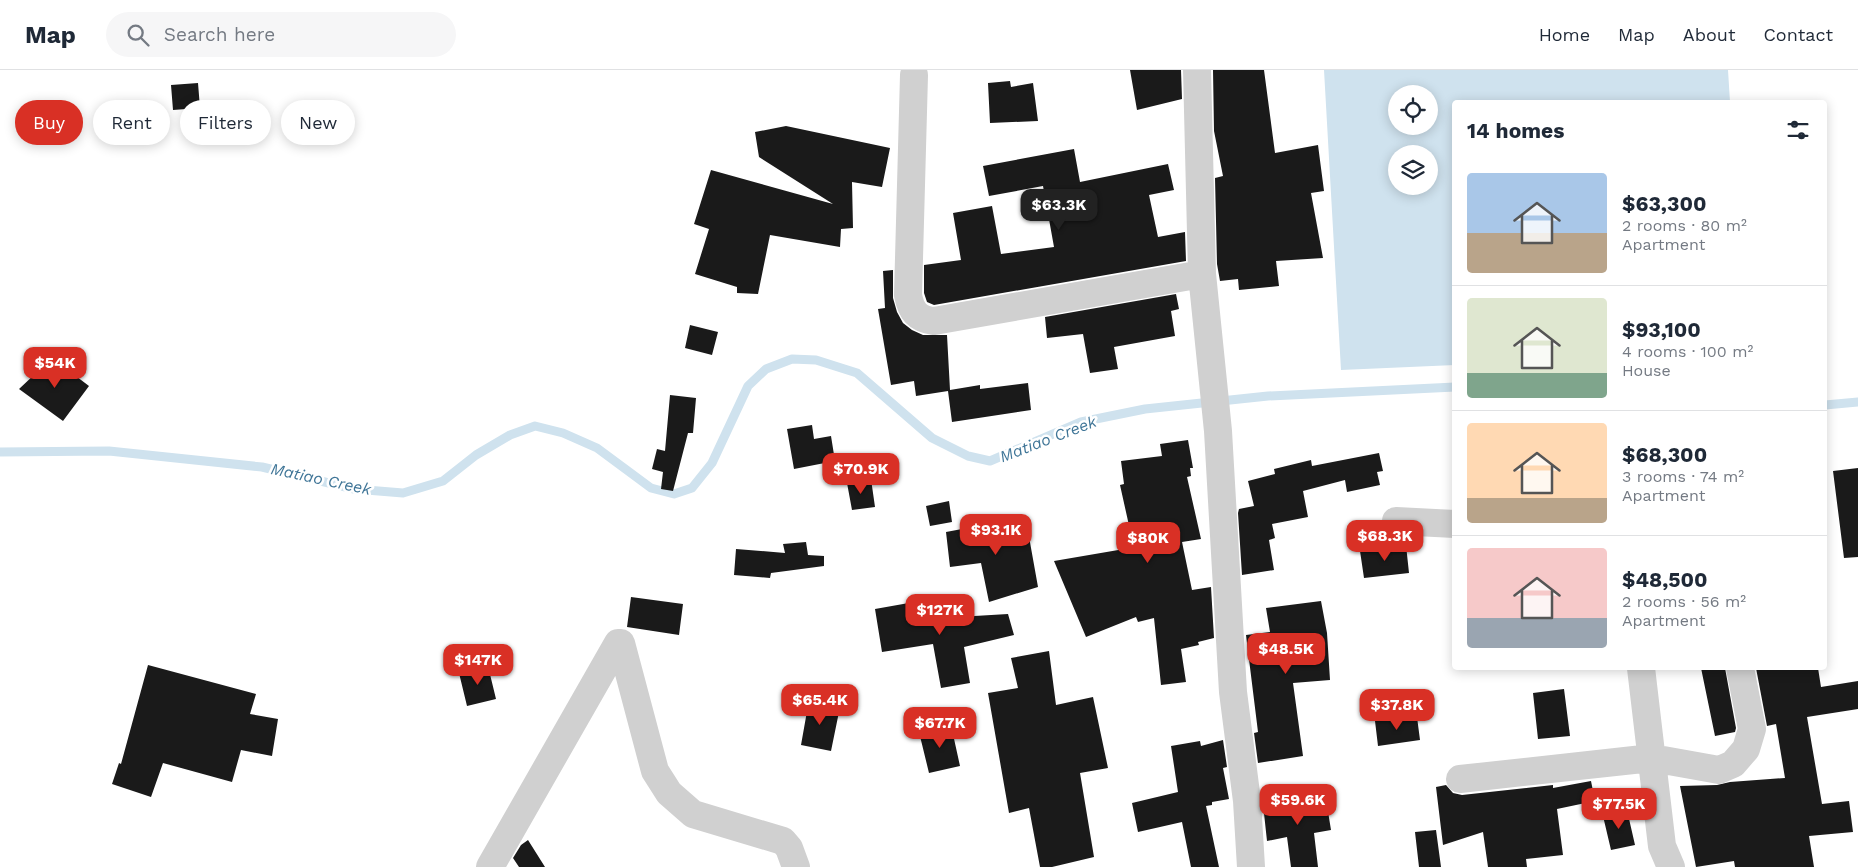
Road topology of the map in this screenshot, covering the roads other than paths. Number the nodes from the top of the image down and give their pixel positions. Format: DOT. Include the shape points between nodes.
graph roads {
  1 [pos="1197,70"];
  2 [pos="914,74"];
  3 [pos="1202,274"];
  4 [pos="1396,521"];
  5 [pos="1452,524"];
  6 [pos="1641,670"];
  7 [pos="1740,670"];
  8 [pos="1652,758"];
  9 [pos="1460,779"];
  10 [pos="490,867"];
  11 [pos="796,867"];
  12 [pos="1252,867"];
  13 [pos="1668,867"];
  1 -- 3 [label="street"];
  2 -- 3 [label="street" via="908,295 916,315 934,320"];
  3 -- 12 [label="street" via="1218,431 1233,692"];
  4 -- 5 [label="street"];
  6 -- 8 [label="street"];
  7 -- 8 [label="street" via="1752,729 1746,749 1733,764 1719,770"];
  8 -- 9 [label="street"];
  8 -- 13 [label="street" via="1662,846"];
  10 -- 11 [label="street" via="621,642 655,771 669,793 693,814 783,841"];
}
